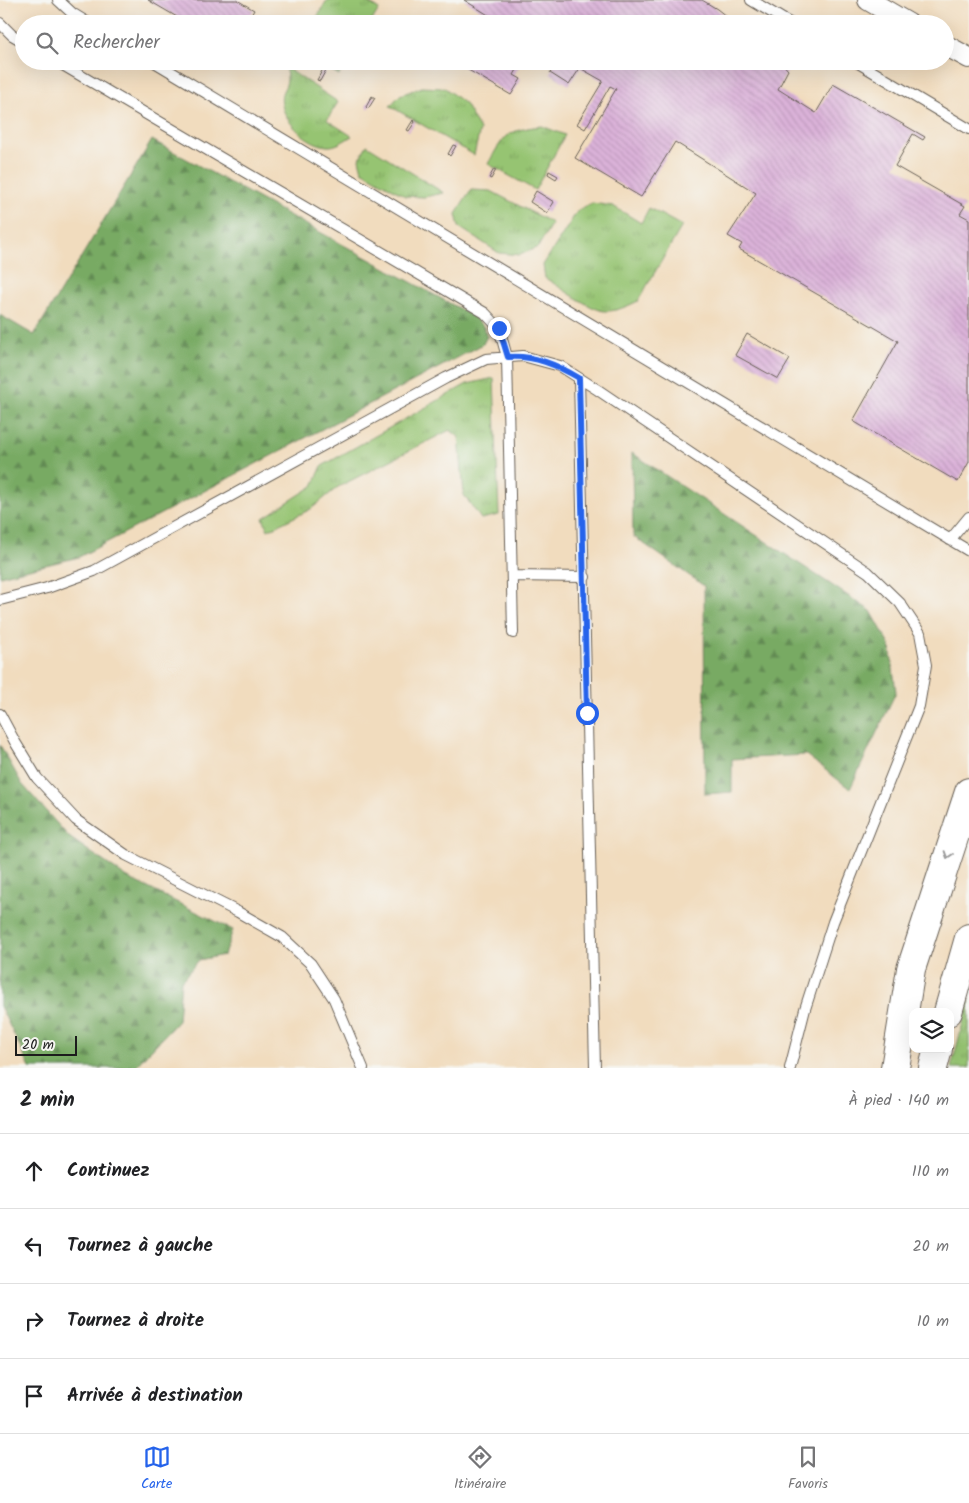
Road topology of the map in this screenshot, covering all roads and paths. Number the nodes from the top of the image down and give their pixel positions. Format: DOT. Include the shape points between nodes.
graph roads {
  1 [pos="58,0"];
  2 [pos="751,0"];
  3 [pos="875,2"];
  4 [pos="75,15"];
  5 [pos="776,15"];
  6 [pos="895,15"];
  7 [pos="0,23"];
  8 [pos="15,37"];
  9 [pos="954,50"];
  10 [pos="969,58"];
  11 [pos="71,70"];
  12 [pos="168,70"];
  13 [pos="869,70"];
  14 [pos="969,129"];
  15 [pos="508,357"];
  16 [pos="579,378"];
  17 [pos="969,517"];
  18 [pos="950,540"];
  19 [pos="969,552"];
  20 [pos="512,576"];
  21 [pos="585,577"];
  22 [pos="0,600"];
  23 [pos="513,633"];
  24 [pos="0,714"];
  25 [pos="969,792"];
  26 [pos="969,938"];
  27 [pos="949,1008"];
  28 [pos="937,1053"];
  29 [pos="364,1068"];
  30 [pos="595,1068"];
  31 [pos="790,1068"];
  32 [pos="895,1068"];
  33 [pos="933,1068"];
  1 -- 4 [label="lane"];
  2 -- 5 [label="lane"];
  3 -- 6 [label="street"];
  7 -- 8 [label="lane"];
  9 -- 10 [label="street"];
  11 -- 15 [label="lane" via="485,313 499,328"];
  12 -- 18 [label="lane"];
  13 -- 14 [label="lane"];
  15 -- 16 [label="lane" via="522,356 560,366"];
  15 -- 20 [label="lane"];
  15 -- 22 [label="lane" via="486,359 446,378 94,571"];
  16 -- 21 [label="lane"];
  16 -- 31 [label="lane" via="868,572 900,603 920,633 926,664 919,706 833,922"];
  17 -- 18 [label="lane"];
  18 -- 19 [label="lane"];
  20 -- 21 [label="lane"];
  20 -- 23 [label="lane"];
  21 -- 30 [label="lane"];
  24 -- 29 [label="lane" via="37,778 76,820 126,855 282,937 311,964 334,999"];
  25 -- 32 [label="main road, one-way" via="911,969"];
  26 -- 27 [label="main road"];
  28 -- 33 [label="main road"];
}
